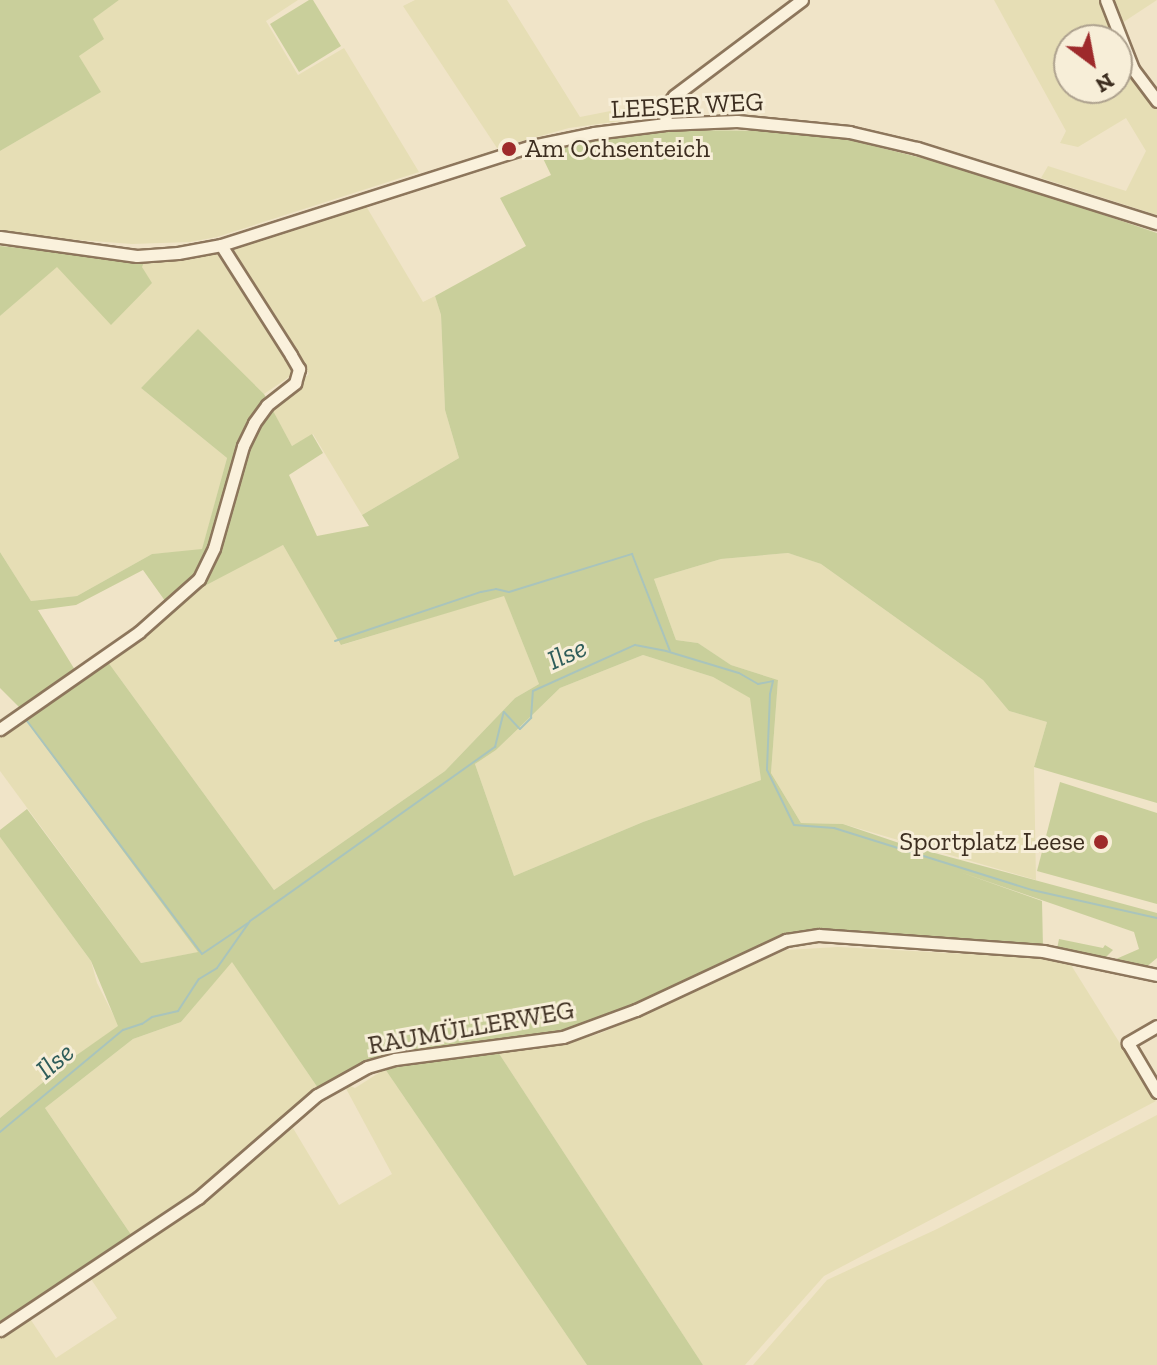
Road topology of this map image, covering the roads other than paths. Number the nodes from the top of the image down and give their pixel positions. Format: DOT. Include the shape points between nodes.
graph roads {
  1 [pos="802,0"];
  2 [pos="1106,0"];
  3 [pos="1157,101"];
  4 [pos="665,124"];
  5 [pos="1157,223"];
  6 [pos="0,237"];
  7 [pos="221,245"];
  8 [pos="0,729"];
  9 [pos="1157,975"];
  10 [pos="1157,1026"];
  11 [pos="1157,1092"];
  12 [pos="0,1330"];
  1 -- 4 [label="street" via="674,96"];
  2 -- 3 [label="street" via="1133,69"];
  4 -- 5 [label="street, LEESER WEG" via="737,121 849,132"];
  4 -- 7 [label="street, LEESER WEG" via="532,146"];
  6 -- 7 [label="street, LEESER WEG" via="137,256"];
  7 -- 8 [label="street" via="299,369 295,383 267,405 243,446 225,515 199,579 139,632"];
  9 -- 12 [label="street, RAUMÜLLERWEG" via="1043,951 819,935 786,940 624,1015 563,1037 381,1063 317,1095 198,1198"];
  10 -- 11 [label="street" via="1128,1043"];
}
